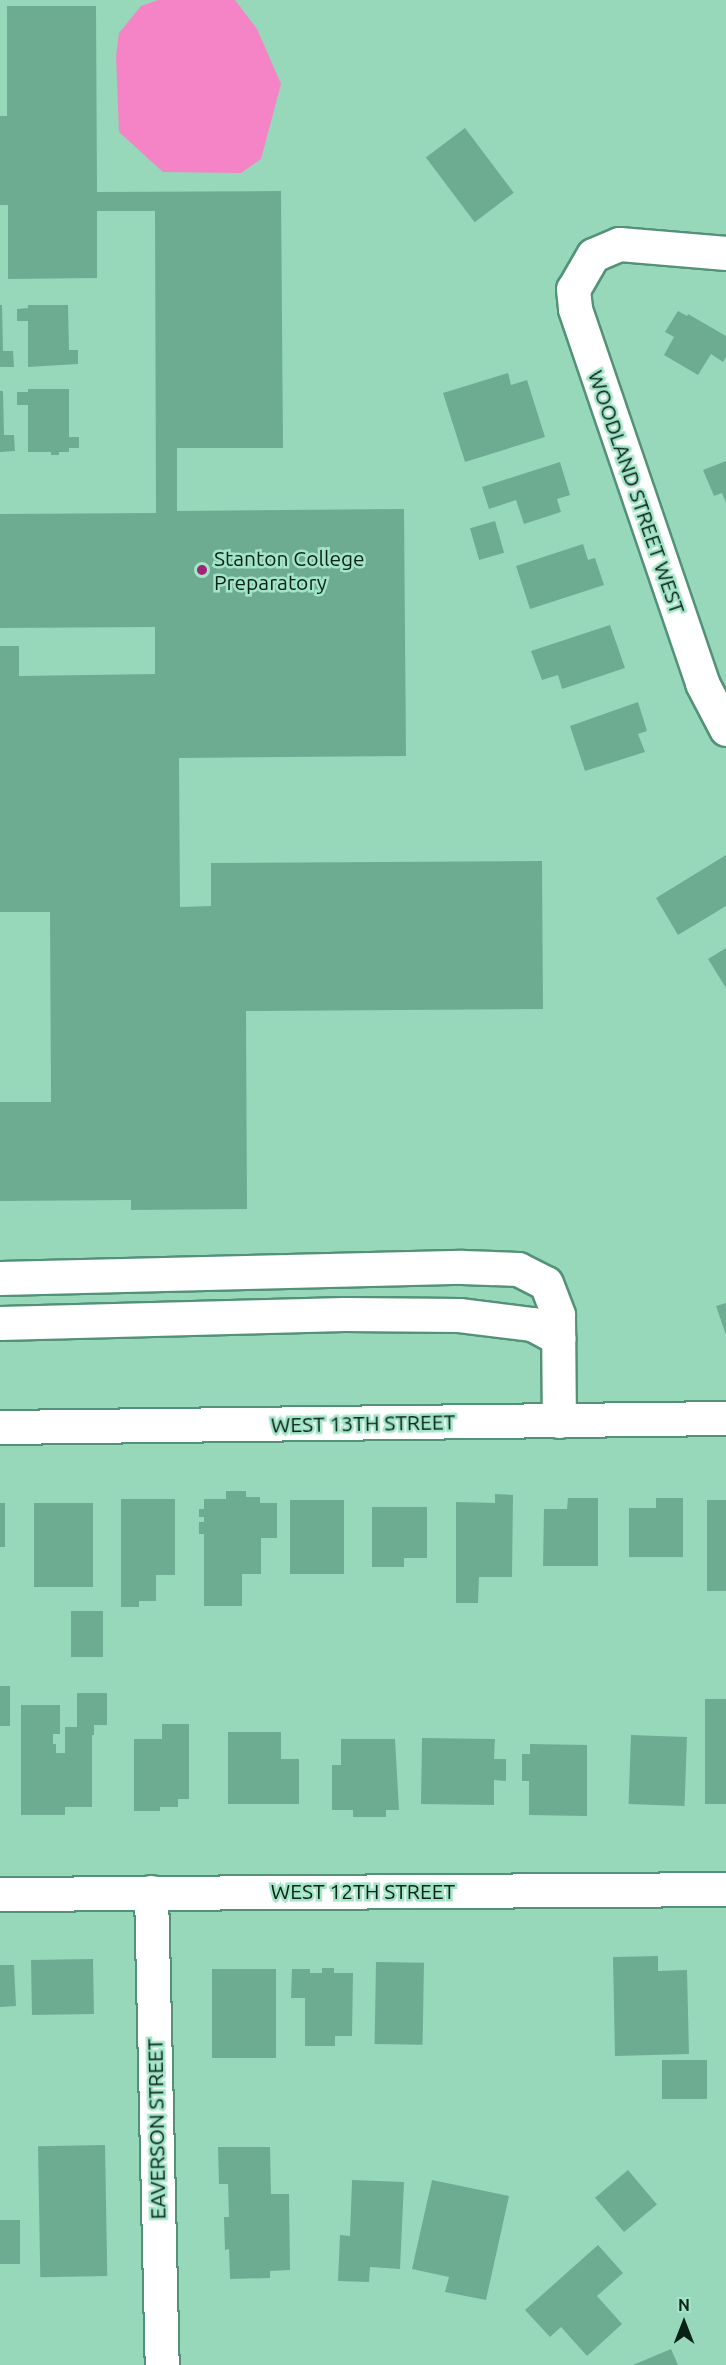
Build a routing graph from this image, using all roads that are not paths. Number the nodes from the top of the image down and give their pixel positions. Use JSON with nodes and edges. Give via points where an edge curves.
{"nodes":[{"id":1,"x":726,"y":253,"type":"edge"},
{"id":2,"x":726,"y":729,"type":"edge"},
{"id":3,"x":0,"y":1278,"type":"edge"},
{"id":4,"x":0,"y":1323,"type":"edge"},
{"id":5,"x":558,"y":1338,"type":"junction"},
{"id":6,"x":726,"y":1418,"type":"edge"},
{"id":7,"x":559,"y":1420,"type":"junction"},
{"id":8,"x":0,"y":1427,"type":"edge"},
{"id":9,"x":726,"y":1888,"type":"edge"},
{"id":10,"x":150,"y":1892,"type":"junction"},
{"id":11,"x":0,"y":1894,"type":"edge"},
{"id":12,"x":162,"y":2365,"type":"edge"}],
"edges":[{"from":1,"to":2,"type":"street","name":"WOODLAND STREET WEST","via":[[619,244],[593,255],[573,289],[575,309],[702,684]]},
{"from":3,"to":5,"type":"street","via":[[518,1269],[546,1283],[558,1315]]},
{"from":4,"to":5,"type":"street","via":[[344,1314],[459,1315],[532,1324]]},
{"from":5,"to":7,"type":"street"},
{"from":6,"to":7,"type":"street","name":"WEST 13TH STREET"},
{"from":7,"to":8,"type":"street","name":"WEST 13TH STREET"},
{"from":9,"to":10,"type":"street","name":"WEST 12TH STREET"},
{"from":10,"to":11,"type":"street","name":"WEST 12TH STREET"},
{"from":10,"to":12,"type":"street","name":"EAVERSON STREET"}]}
